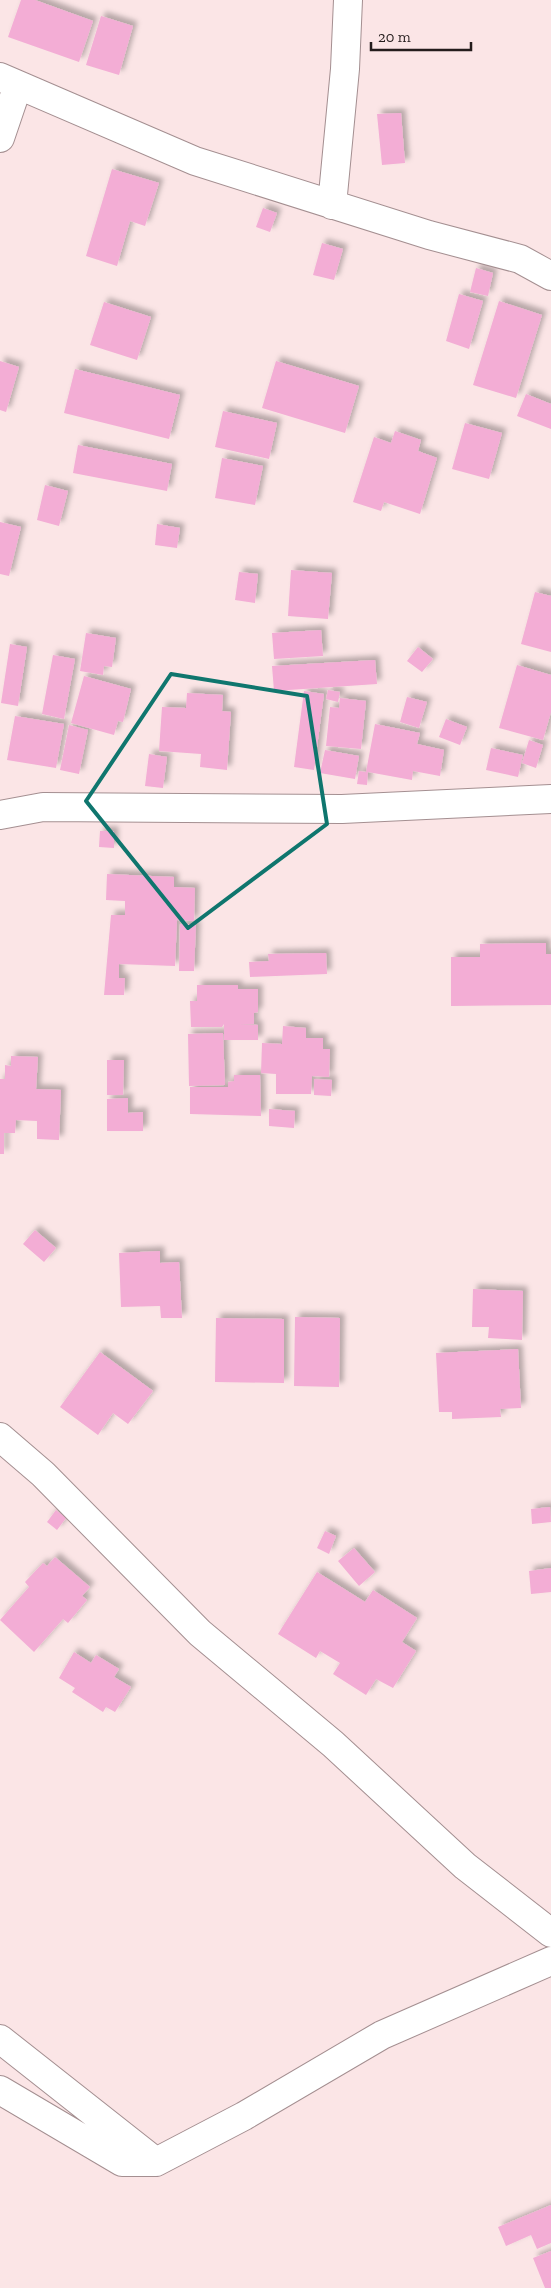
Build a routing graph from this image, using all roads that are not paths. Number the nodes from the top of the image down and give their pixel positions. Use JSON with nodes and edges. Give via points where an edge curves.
{"nodes":[{"id":1,"x":348,"y":0,"type":"edge"},
{"id":2,"x":9,"y":81,"type":"edge"},
{"id":3,"x":0,"y":138,"type":"edge"},
{"id":4,"x":332,"y":205,"type":"junction"},
{"id":5,"x":551,"y":276,"type":"edge"},
{"id":6,"x":551,"y":799,"type":"edge"},
{"id":7,"x":0,"y":814,"type":"edge"},
{"id":8,"x":0,"y":1436,"type":"edge"},
{"id":9,"x":551,"y":1933,"type":"edge"},
{"id":10,"x":551,"y":1961,"type":"edge"},
{"id":11,"x":0,"y":2039,"type":"edge"},
{"id":12,"x":0,"y":2090,"type":"edge"},
{"id":13,"x":156,"y":2162,"type":"junction"}],
"edges":[{"from":1,"to":4,"type":"street"},
{"from":2,"to":3,"type":"street"},
{"from":2,"to":4,"type":"street","via":[[195,161]]},
{"from":4,"to":5,"type":"street","via":[[520,259]]},
{"from":6,"to":7,"type":"street","via":[[342,809],[43,807]]},
{"from":8,"to":9,"type":"street","via":[[43,1474],[200,1633],[333,1744],[465,1866]]},
{"from":10,"to":13,"type":"street","via":[[382,2035],[244,2116]]},
{"from":11,"to":13,"type":"street"},
{"from":12,"to":13,"type":"street","via":[[122,2162]]}]}
